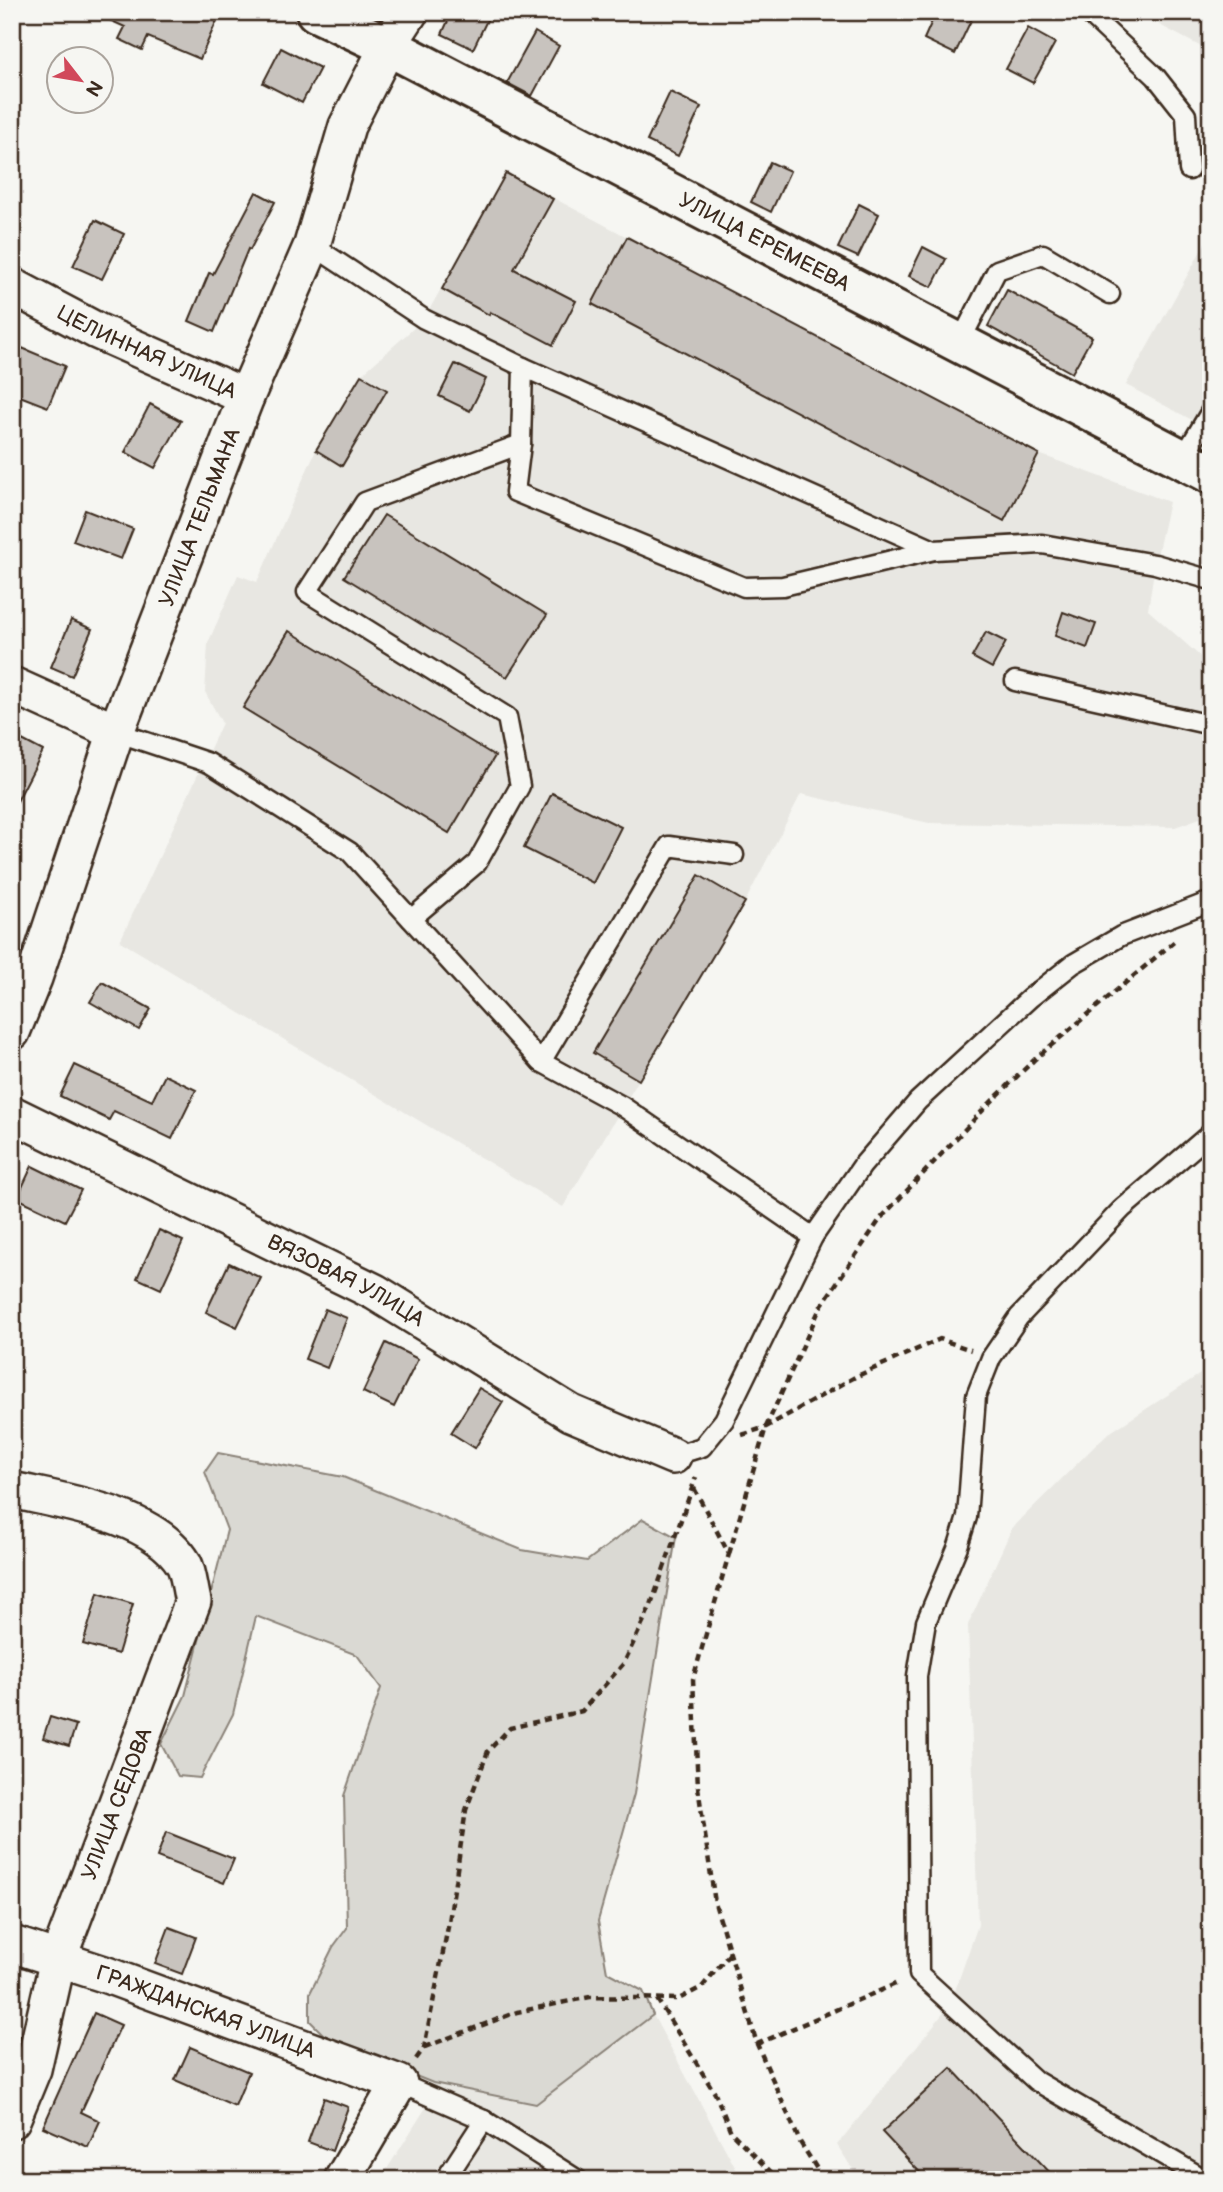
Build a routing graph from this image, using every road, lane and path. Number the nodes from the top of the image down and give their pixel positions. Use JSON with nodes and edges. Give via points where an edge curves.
{"nodes":[{"id":1,"x":316,"y":12,"type":"edge"},
{"id":2,"x":410,"y":12,"type":"edge"},
{"id":3,"x":1087,"y":12,"type":"edge"},
{"id":4,"x":388,"y":46,"type":"junction"},
{"id":5,"x":1189,"y":170,"type":"dead end"},
{"id":6,"x":312,"y":245,"type":"junction"},
{"id":7,"x":12,"y":286,"type":"edge"},
{"id":8,"x":1110,"y":293,"type":"dead end"},
{"id":9,"x":960,"y":342,"type":"junction"},
{"id":10,"x":523,"y":367,"type":"junction"},
{"id":11,"x":246,"y":397,"type":"junction"},
{"id":12,"x":1211,"y":411,"type":"edge"},
{"id":13,"x":522,"y":444,"type":"junction"},
{"id":14,"x":1197,"y":466,"type":"edge"},
{"id":15,"x":934,"y":550,"type":"junction"},
{"id":16,"x":1211,"y":580,"type":"edge"},
{"id":17,"x":1015,"y":681,"type":"dead end"},
{"id":18,"x":12,"y":685,"type":"edge"},
{"id":19,"x":1211,"y":725,"type":"edge"},
{"id":20,"x":116,"y":732,"type":"junction"},
{"id":21,"x":734,"y":855,"type":"dead end"},
{"id":22,"x":1211,"y":901,"type":"edge"},
{"id":23,"x":411,"y":919,"type":"junction"},
{"id":24,"x":1182,"y":936,"type":"dead end"},
{"id":25,"x":12,"y":1032,"type":"edge"},
{"id":26,"x":541,"y":1062,"type":"junction"},
{"id":27,"x":12,"y":1114,"type":"edge"},
{"id":28,"x":1211,"y":1133,"type":"edge"},
{"id":29,"x":813,"y":1237,"type":"junction"},
{"id":30,"x":991,"y":1358,"type":"junction"},
{"id":31,"x":766,"y":1427,"type":"junction"},
{"id":32,"x":687,"y":1452,"type":"junction"},
{"id":33,"x":694,"y":1487,"type":"junction"},
{"id":34,"x":12,"y":1490,"type":"edge"},
{"id":35,"x":729,"y":1554,"type":"junction"},
{"id":36,"x":12,"y":1944,"type":"edge"},
{"id":37,"x":731,"y":1952,"type":"junction"},
{"id":38,"x":58,"y":1959,"type":"junction"},
{"id":39,"x":919,"y":1974,"type":"junction"},
{"id":40,"x":657,"y":1998,"type":"junction"},
{"id":41,"x":757,"y":2044,"type":"junction"},
{"id":42,"x":424,"y":2048,"type":"junction"},
{"id":43,"x":399,"y":2083,"type":"junction"},
{"id":44,"x":12,"y":2120,"type":"edge"},
{"id":45,"x":484,"y":2120,"type":"junction"},
{"id":46,"x":342,"y":2180,"type":"edge"},
{"id":47,"x":444,"y":2180,"type":"edge"},
{"id":48,"x":578,"y":2180,"type":"edge"},
{"id":49,"x":779,"y":2180,"type":"edge"},
{"id":50,"x":824,"y":2180,"type":"edge"},
{"id":51,"x":1206,"y":2180,"type":"edge"}],
"edges":[{"from":1,"to":4,"type":"street","name":"УЛИЦА ЕРЕМЕЕВА"},
{"from":2,"to":4,"type":"street","name":"УЛИЦА ТЕЛЬМАНА"},
{"from":3,"to":5,"type":"lane","via":[[1156,77],[1186,115]]},
{"from":4,"to":6,"type":"street","name":"УЛИЦА ТЕЛЬМАНА","via":[[347,126]]},
{"from":4,"to":9,"type":"street","name":"УЛИЦА ЕРЕМЕЕВА"},
{"from":6,"to":10,"type":"lane","via":[[424,319]]},
{"from":6,"to":11,"type":"street","name":"УЛИЦА ТЕЛЬМАНА"},
{"from":7,"to":11,"type":"street","name":"ЦЕЛИННАЯ УЛИЦА","via":[[97,331]]},
{"from":8,"to":9,"type":"lane","via":[[1043,254],[997,270]]},
{"from":9,"to":14,"type":"street","name":"УЛИЦА ЕРЕМЕЕВА"},
{"from":10,"to":13,"type":"lane"},
{"from":10,"to":15,"type":"lane"},
{"from":11,"to":20,"type":"street","name":"УЛИЦА ТЕЛЬМАНА"},
{"from":12,"to":14,"type":"lane"},
{"from":13,"to":15,"type":"lane","via":[[515,492],[744,587],[783,586]]},
{"from":13,"to":23,"type":"lane","via":[[365,502],[307,592],[507,717],[520,786],[477,863]]},
{"from":15,"to":16,"type":"lane","via":[[1042,544],[1155,564]]},
{"from":17,"to":19,"type":"lane"},
{"from":18,"to":20,"type":"street"},
{"from":20,"to":23,"type":"lane","via":[[209,763],[350,852]]},
{"from":20,"to":25,"type":"street","name":"УЛИЦА ТЕЛЬМАНА"},
{"from":21,"to":26,"type":"lane","via":[[669,846]]},
{"from":22,"to":29,"type":"lane","via":[[1121,936],[1073,964],[1030,998],[918,1101],[862,1166]]},
{"from":23,"to":26,"type":"lane"},
{"from":24,"to":31,"type":"path","via":[[1035,1059],[881,1218],[821,1306]]},
{"from":26,"to":29,"type":"lane","via":[[622,1106]]},
{"from":27,"to":32,"type":"street","name":"ВЯЗОВАЯ УЛИЦА","via":[[375,1292],[571,1413]]},
{"from":28,"to":30,"type":"lane","via":[[1122,1209],[1019,1317]]},
{"from":29,"to":32,"type":"lane","via":[[724,1420]]},
{"from":30,"to":31,"type":"path","via":[[940,1339],[855,1377]]},
{"from":30,"to":39,"type":"lane","via":[[976,1396],[967,1517],[926,1622],[917,1676]]},
{"from":31,"to":32,"type":"path"},
{"from":31,"to":35,"type":"path"},
{"from":32,"to":33,"type":"path"},
{"from":33,"to":35,"type":"path"},
{"from":33,"to":42,"type":"path","via":[[651,1605],[624,1663],[582,1711],[510,1728],[488,1751],[466,1810]]},
{"from":34,"to":38,"type":"street","name":"УЛИЦА СЕДОВА","via":[[121,1517],[163,1541],[184,1565],[193,1601]]},
{"from":35,"to":37,"type":"path","via":[[693,1679],[698,1787],[715,1903]]},
{"from":36,"to":38,"type":"street","name":"ГРАЖДАНСКАЯ УЛИЦА"},
{"from":37,"to":40,"type":"path","via":[[702,1987],[680,1999]]},
{"from":37,"to":41,"type":"path"},
{"from":38,"to":43,"type":"street","name":"ГРАЖДАНСКАЯ УЛИЦА"},
{"from":38,"to":44,"type":"street","name":"УЛИЦА СЕДОВА","via":[[33,2069]]},
{"from":39,"to":41,"type":"path"},
{"from":39,"to":51,"type":"lane","via":[[1036,2081]]},
{"from":40,"to":42,"type":"path","via":[[590,1997],[517,2012]]},
{"from":40,"to":49,"type":"path","via":[[716,2095],[731,2132]]},
{"from":41,"to":50,"type":"path","via":[[800,2142]]},
{"from":42,"to":43,"type":"path"},
{"from":43,"to":45,"type":"lane"},
{"from":43,"to":46,"type":"street"},
{"from":45,"to":47,"type":"lane"},
{"from":45,"to":48,"type":"lane"}]}
